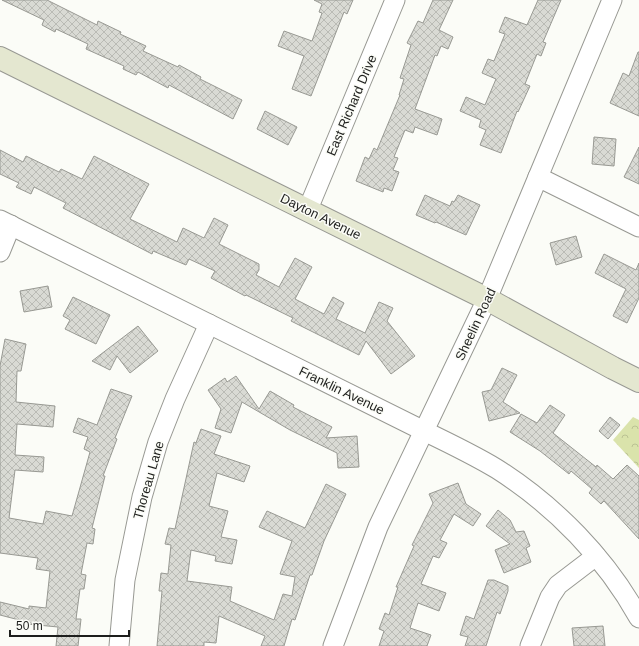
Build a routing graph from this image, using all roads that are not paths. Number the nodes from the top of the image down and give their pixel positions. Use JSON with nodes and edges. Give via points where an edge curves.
{"nodes":[{"id":1,"x":395,"y":0,"type":"edge"},
{"id":2,"x":612,"y":0,"type":"edge"},
{"id":3,"x":0,"y":58,"type":"edge"},
{"id":4,"x":538,"y":177,"type":"junction"},
{"id":5,"x":308,"y":209,"type":"junction"},
{"id":6,"x":5,"y":223,"type":"edge"},
{"id":7,"x":639,"y":227,"type":"edge"},
{"id":8,"x":0,"y":252,"type":"edge"},
{"id":9,"x":487,"y":299,"type":"junction"},
{"id":10,"x":209,"y":324,"type":"junction"},
{"id":11,"x":639,"y":381,"type":"edge"},
{"id":12,"x":424,"y":431,"type":"junction"},
{"id":13,"x":596,"y":556,"type":"junction"},
{"id":14,"x":639,"y":618,"type":"edge"},
{"id":15,"x":119,"y":646,"type":"edge"},
{"id":16,"x":333,"y":646,"type":"edge"},
{"id":17,"x":530,"y":646,"type":"edge"}],
"edges":[{"from":1,"to":5,"type":"street","name":"East Richard Drive"},
{"from":2,"to":4,"type":"street","name":"Sheelin Road"},
{"from":3,"to":5,"type":"main road","name":"Dayton Avenue"},
{"from":4,"to":7,"type":"street"},
{"from":4,"to":9,"type":"street","name":"Sheelin Road"},
{"from":5,"to":9,"type":"main road","name":"Dayton Avenue"},
{"from":6,"to":8,"type":"street"},
{"from":6,"to":10,"type":"street","name":"Franklin Avenue"},
{"from":9,"to":11,"type":"main road","name":"Dayton Avenue"},
{"from":9,"to":12,"type":"street","name":"Sheelin Road"},
{"from":10,"to":12,"type":"street","name":"Franklin Avenue"},
{"from":10,"to":15,"type":"street","name":"Thoreau Lane","via":[[175,399],[151,464],[125,580]]},
{"from":12,"to":13,"type":"street","name":"Franklin Avenue","via":[[479,458],[522,486],[561,519]]},
{"from":12,"to":16,"type":"street","name":"Sheelin Road","via":[[378,527]]},
{"from":13,"to":14,"type":"street","name":"Franklin Avenue"},
{"from":13,"to":17,"type":"street","via":[[558,586],[550,597]]}]}
